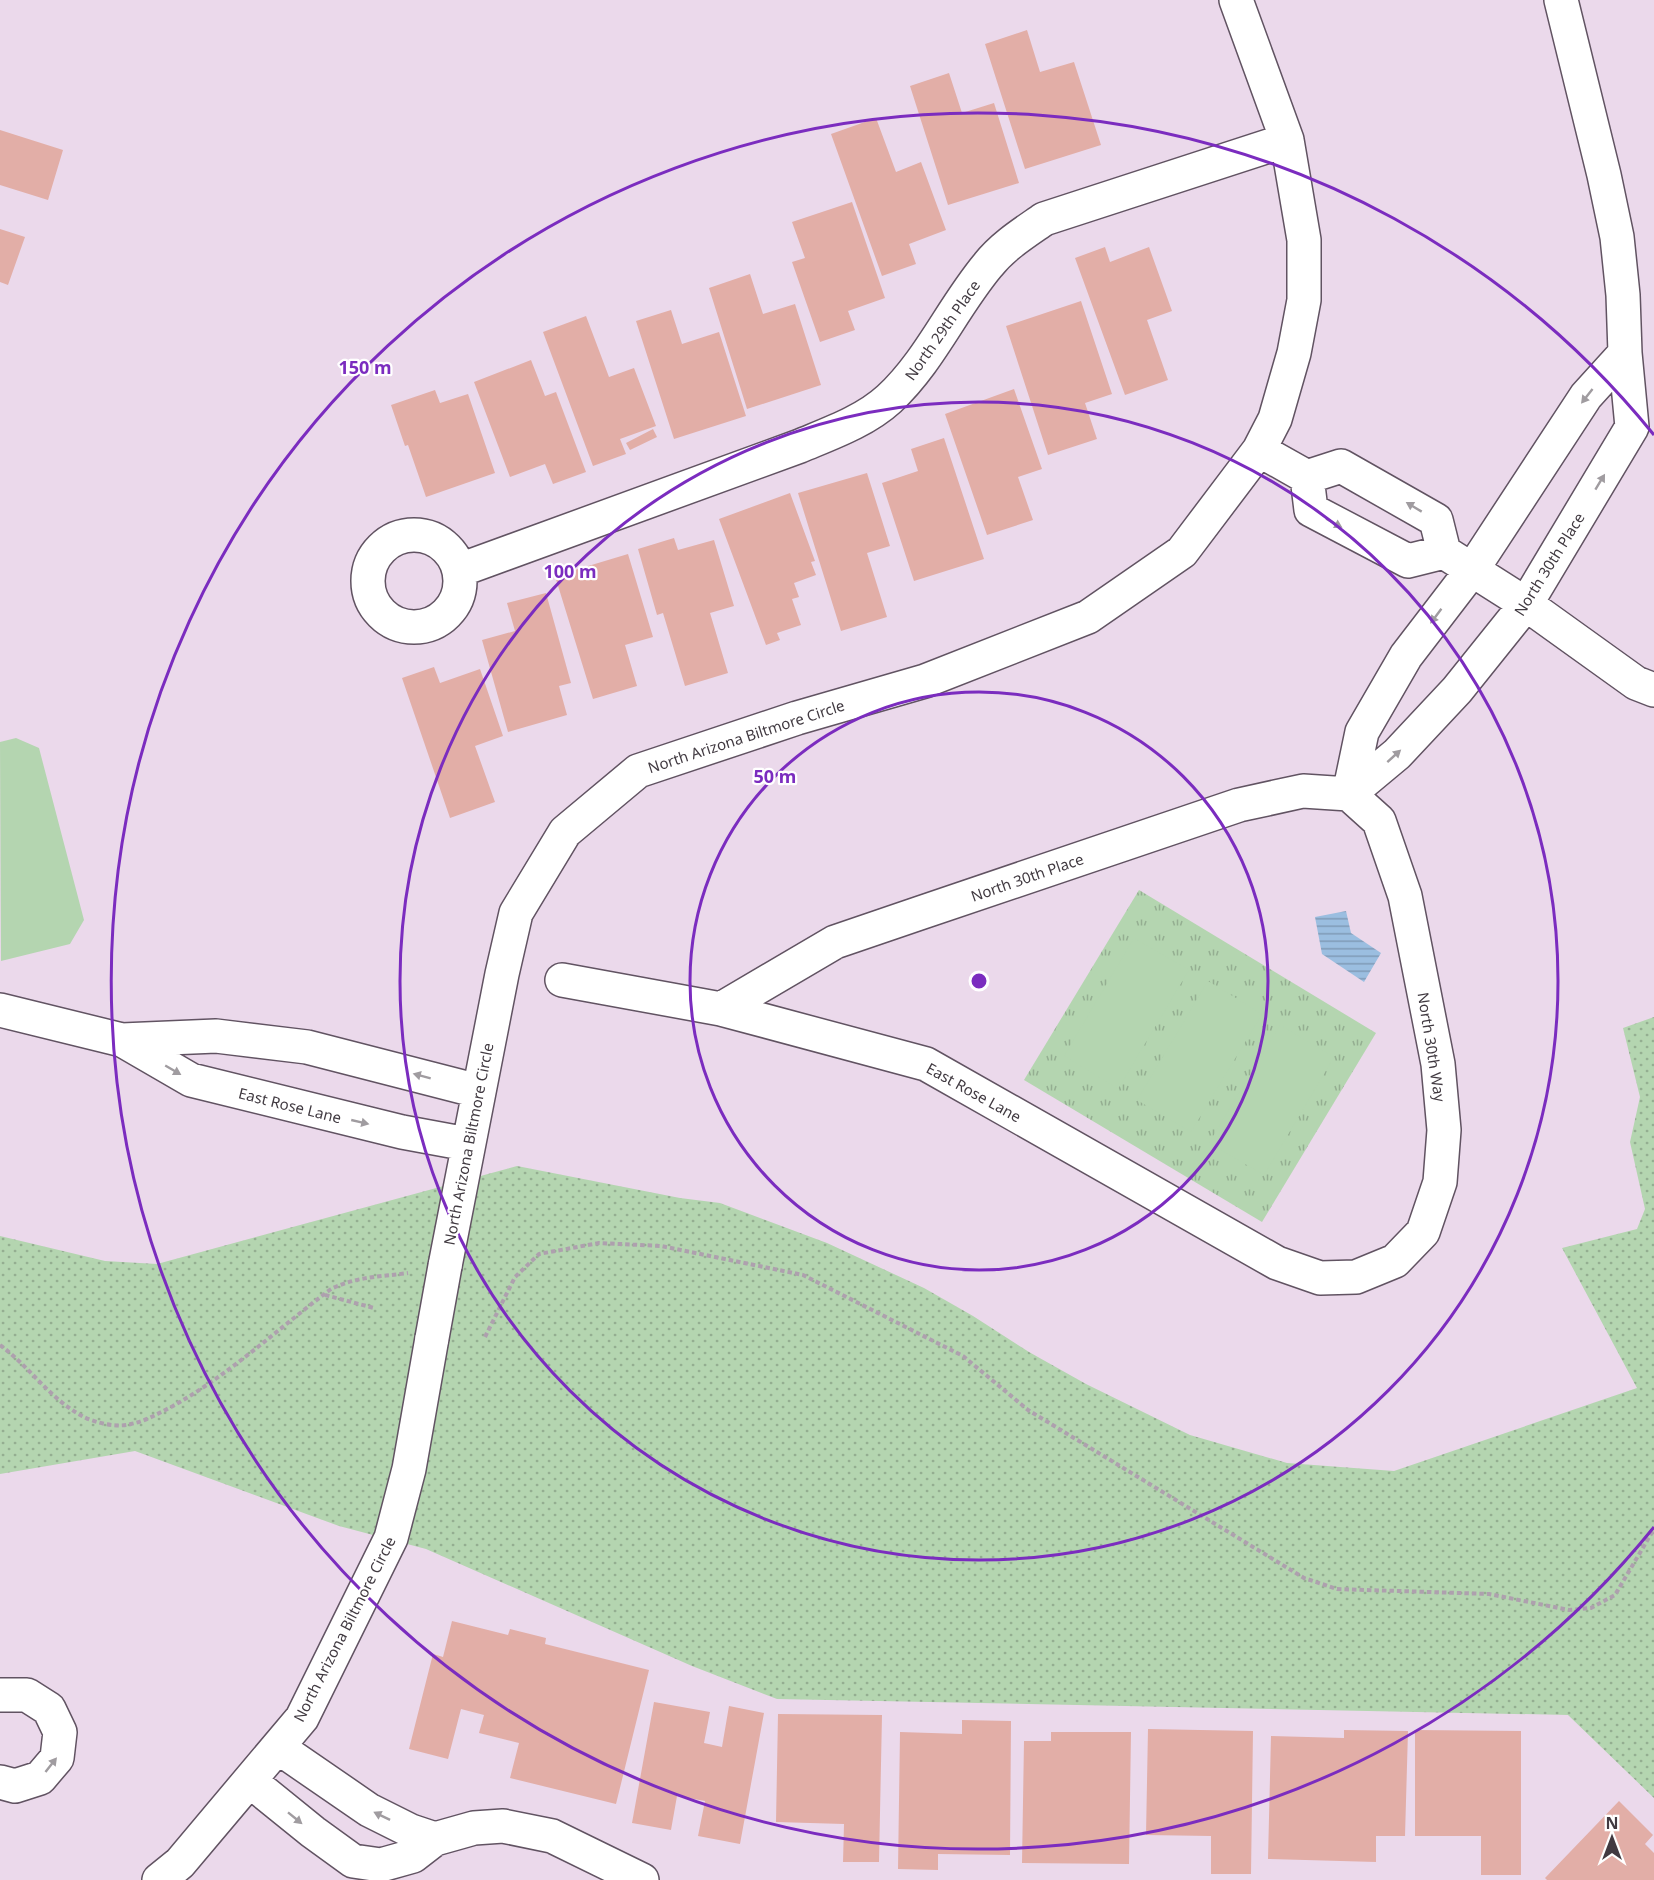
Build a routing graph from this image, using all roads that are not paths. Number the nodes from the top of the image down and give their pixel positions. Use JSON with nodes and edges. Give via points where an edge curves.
{"nodes":[{"id":1,"x":1236,"y":0,"type":"edge"},
{"id":2,"x":1561,"y":0,"type":"edge"},
{"id":3,"x":1287,"y":140,"type":"junction"},
{"id":4,"x":1640,"y":351,"type":"edge"},
{"id":5,"x":1259,"y":450,"type":"junction"},
{"id":6,"x":1307,"y":477,"type":"junction"},
{"id":7,"x":1444,"y":552,"type":"junction"},
{"id":8,"x":460,"y":570,"type":"dead end"},
{"id":9,"x":1472,"y":570,"type":"junction"},
{"id":10,"x":1526,"y":604,"type":"junction"},
{"id":11,"x":1654,"y":690,"type":"edge"},
{"id":12,"x":1350,"y":794,"type":"junction"},
{"id":13,"x":562,"y":980,"type":"dead end"},
{"id":14,"x":721,"y":1009,"type":"junction"},
{"id":15,"x":0,"y":1010,"type":"edge"},
{"id":16,"x":122,"y":1040,"type":"junction"},
{"id":17,"x":478,"y":1091,"type":"junction"},
{"id":18,"x":467,"y":1144,"type":"junction"},
{"id":19,"x":1320,"y":1278,"type":"joint"},
{"id":20,"x":0,"y":1695,"type":"edge"},
{"id":21,"x":279,"y":1748,"type":"junction"},
{"id":22,"x":250,"y":1781,"type":"junction"},
{"id":23,"x":0,"y":1782,"type":"edge"},
{"id":24,"x":435,"y":1839,"type":"junction"},
{"id":25,"x":159,"y":1880,"type":"edge"},
{"id":26,"x":642,"y":1880,"type":"edge"}],
"edges":[{"from":1,"to":3,"type":"street","name":"North Arizona Biltmore Circle"},
{"from":2,"to":4,"type":"street","name":"North 30th Place","via":[[1604,175],[1617,237],[1623,295]]},
{"from":3,"to":5,"type":"street","name":"North Arizona Biltmore Circle","via":[[1304,240],[1304,300],[1275,419]]},
{"from":3,"to":8,"type":"street","name":"North 29th Place","via":[[1044,219],[1013,240],[988,266],[911,376],[888,400],[855,422],[801,447]]},
{"from":4,"to":9,"type":"street","one_way":true,"via":[[1586,396]]},
{"from":10,"to":4,"type":"street","name":"North 30th Place","one_way":true,"via":[[1632,427]]},
{"from":5,"to":6,"type":"street"},
{"from":5,"to":17,"type":"street","name":"North Arizona Biltmore Circle","via":[[1182,552],[1088,617],[925,681],[638,771],[565,832],[516,913]]},
{"from":7,"to":6,"type":"street","one_way":true,"via":[[1436,520],[1341,466]]},
{"from":6,"to":7,"type":"street","one_way":true,"via":[[1311,510],[1359,537],[1408,561]]},
{"from":7,"to":9,"type":"street"},
{"from":9,"to":10,"type":"street"},
{"from":9,"to":12,"type":"street","one_way":true,"via":[[1407,656],[1362,732]]},
{"from":10,"to":11,"type":"street","via":[[1636,683]]},
{"from":12,"to":10,"type":"street","name":"North 30th Place","one_way":true,"via":[[1397,754],[1457,690]]},
{"from":12,"to":14,"type":"street","name":"North 30th Place","via":[[1303,791],[1239,805],[931,909],[835,942]]},
{"from":12,"to":19,"type":"street","name":"North 30th Way","via":[[1379,821],[1405,896],[1438,1064],[1444,1130],[1440,1182],[1423,1232],[1395,1261],[1356,1277]]},
{"from":13,"to":14,"type":"street","name":"East Rose Lane"},
{"from":14,"to":19,"type":"street","name":"East Rose Lane","via":[[926,1064],[1277,1263]]},
{"from":15,"to":16,"type":"street","name":"East Rose Lane"},
{"from":17,"to":16,"type":"street","name":"East Rose Lane","one_way":true,"via":[[307,1047],[216,1036]]},
{"from":16,"to":18,"type":"street","name":"East Rose Lane","one_way":true,"via":[[191,1080]]},
{"from":17,"to":18,"type":"street","name":"North Arizona Biltmore Circle"},
{"from":18,"to":21,"type":"street","name":"North Arizona Biltmore Circle","bridge":true,"via":[[409,1469],[391,1538],[302,1718]]},
{"from":23,"to":20,"type":"street","one_way":true,"via":[[15,1786],[40,1778],[57,1758],[60,1732],[49,1709],[27,1695]]},
{"from":21,"to":22,"type":"street","name":"North Arizona Biltmore Circle"},
{"from":24,"to":21,"type":"street","one_way":true,"via":[[369,1810]]},
{"from":22,"to":24,"type":"street","one_way":true,"via":[[352,1861],[381,1865],[413,1856]]},
{"from":22,"to":25,"type":"street","name":"North Arizona Biltmore Circle","via":[[180,1863]]},
{"from":24,"to":26,"type":"street","via":[[474,1828],[524,1829],[552,1836]]}]}
